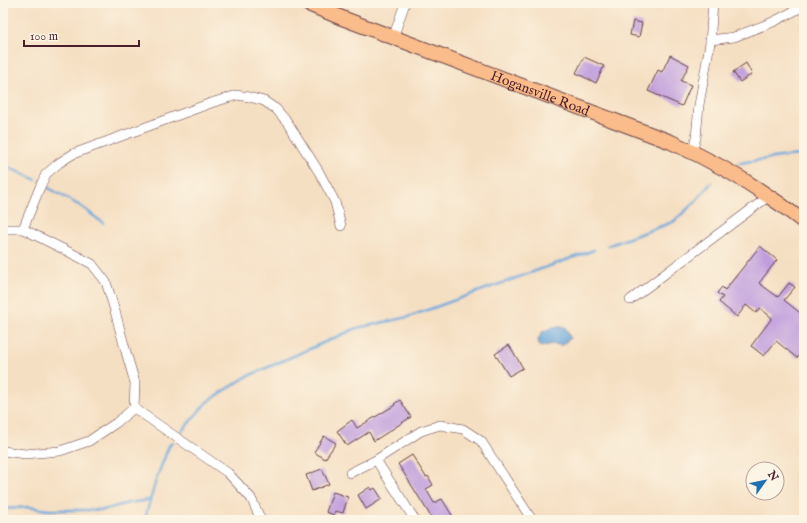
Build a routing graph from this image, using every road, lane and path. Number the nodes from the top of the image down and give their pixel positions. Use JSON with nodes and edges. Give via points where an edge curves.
{"nodes":[{"id":1,"x":306,"y":3,"type":"edge"},
{"id":2,"x":405,"y":3,"type":"edge"},
{"id":3,"x":713,"y":3,"type":"edge"},
{"id":4,"x":804,"y":6,"type":"edge"},
{"id":5,"x":393,"y":38,"type":"junction"},
{"id":6,"x":710,"y":40,"type":"junction"},
{"id":7,"x":692,"y":152,"type":"junction"},
{"id":8,"x":769,"y":196,"type":"junction"},
{"id":9,"x":804,"y":222,"type":"edge"},
{"id":10,"x":341,"y":226,"type":"dead end"},
{"id":11,"x":3,"y":228,"type":"edge"},
{"id":12,"x":23,"y":229,"type":"junction"},
{"id":13,"x":630,"y":300,"type":"dead end"},
{"id":14,"x":134,"y":408,"type":"junction"},
{"id":15,"x":3,"y":451,"type":"edge"},
{"id":16,"x":376,"y":460,"type":"junction"},
{"id":17,"x":350,"y":473,"type":"dead end"},
{"id":18,"x":261,"y":520,"type":"edge"},
{"id":19,"x":415,"y":520,"type":"edge"},
{"id":20,"x":532,"y":520,"type":"edge"}],
"edges":[{"from":1,"to":5,"type":"main road","name":"Hogansville Road"},
{"from":2,"to":5,"type":"street"},
{"from":3,"to":6,"type":"street"},
{"from":4,"to":6,"type":"street","via":[[773,22],[734,37]]},
{"from":5,"to":7,"type":"main road","name":"Hogansville Road"},
{"from":6,"to":7,"type":"street"},
{"from":7,"to":8,"type":"main road","name":"Hogansville Road","via":[[732,172]]},
{"from":8,"to":9,"type":"main road","name":"Hogansville Road"},
{"from":8,"to":13,"type":"street"},
{"from":10,"to":12,"type":"street","via":[[335,202],[320,172],[288,123],[276,109],[264,101],[237,95],[73,154],[46,174]]},
{"from":11,"to":12,"type":"street"},
{"from":12,"to":14,"type":"street","via":[[92,264],[106,282],[135,383]]},
{"from":14,"to":15,"type":"street","via":[[89,441],[60,451],[25,454]]},
{"from":14,"to":18,"type":"street","via":[[228,473],[251,498]]},
{"from":16,"to":17,"type":"street"},
{"from":16,"to":19,"type":"street"},
{"from":16,"to":20,"type":"street","via":[[421,431],[440,425],[463,429],[481,441]]}]}
